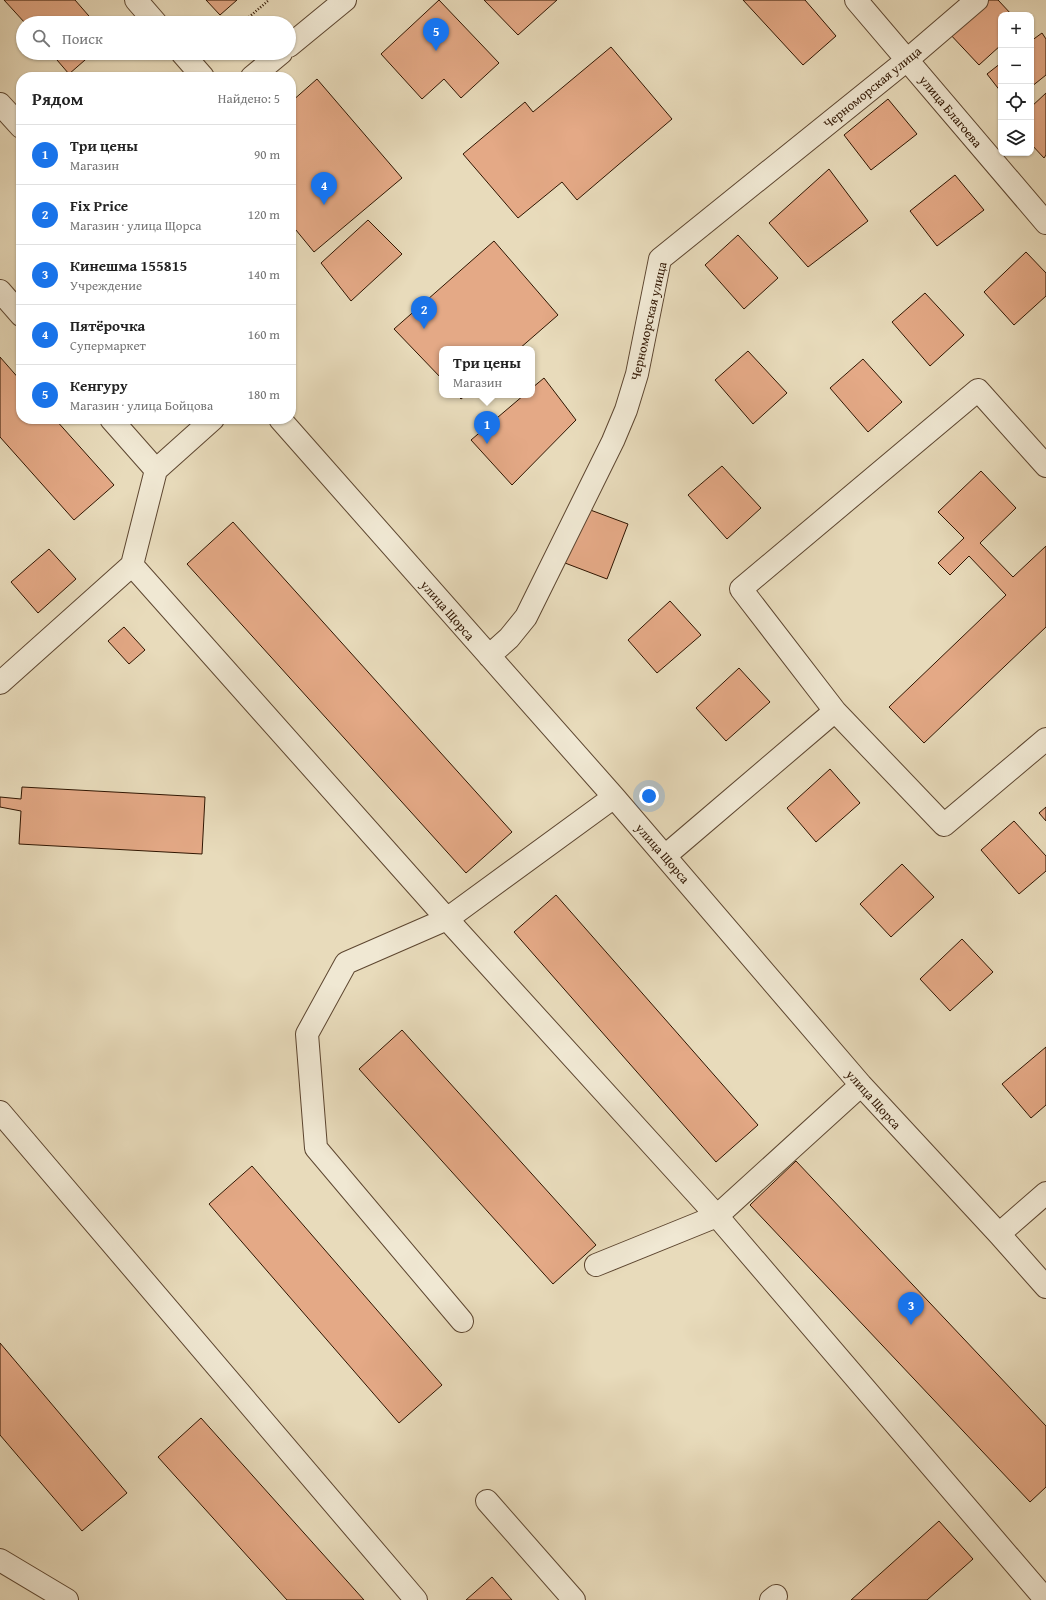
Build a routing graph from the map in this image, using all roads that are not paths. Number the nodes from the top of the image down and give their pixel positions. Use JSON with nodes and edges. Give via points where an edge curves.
{"nodes":[{"id":1,"x":136,"y":0,"type":"edge"},
{"id":2,"x":345,"y":0,"type":"edge"},
{"id":3,"x":856,"y":0,"type":"edge"},
{"id":4,"x":977,"y":0,"type":"edge"},
{"id":5,"x":150,"y":16,"type":"edge"},
{"id":6,"x":296,"y":40,"type":"edge"},
{"id":7,"x":188,"y":60,"type":"edge"},
{"id":8,"x":273,"y":60,"type":"edge"},
{"id":9,"x":907,"y":60,"type":"junction"},
{"id":10,"x":199,"y":72,"type":"edge"},
{"id":11,"x":258,"y":72,"type":"edge"},
{"id":12,"x":0,"y":104,"type":"edge"},
{"id":13,"x":16,"y":122,"type":"edge"},
{"id":14,"x":1046,"y":223,"type":"edge"},
{"id":15,"x":0,"y":290,"type":"edge"},
{"id":16,"x":16,"y":309,"type":"edge"},
{"id":17,"x":115,"y":424,"type":"edge"},
{"id":18,"x":207,"y":424,"type":"edge"},
{"id":19,"x":284,"y":424,"type":"edge"},
{"id":20,"x":1046,"y":466,"type":"edge"},
{"id":21,"x":156,"y":470,"type":"junction"},
{"id":22,"x":132,"y":565,"type":"junction"},
{"id":23,"x":489,"y":656,"type":"junction"},
{"id":24,"x":0,"y":683,"type":"edge"},
{"id":25,"x":835,"y":711,"type":"junction"},
{"id":26,"x":1046,"y":739,"type":"edge"},
{"id":27,"x":614,"y":797,"type":"junction"},
{"id":28,"x":665,"y":856,"type":"junction"},
{"id":29,"x":447,"y":919,"type":"junction"},
{"id":30,"x":861,"y":1085,"type":"junction"},
{"id":31,"x":0,"y":1112,"type":"edge"},
{"id":32,"x":1046,"y":1193,"type":"edge"},
{"id":33,"x":717,"y":1216,"type":"junction"},
{"id":34,"x":999,"y":1234,"type":"junction"},
{"id":35,"x":596,"y":1265,"type":"dead end"},
{"id":36,"x":1046,"y":1287,"type":"edge"},
{"id":37,"x":462,"y":1321,"type":"dead end"},
{"id":38,"x":487,"y":1501,"type":"dead end"},
{"id":39,"x":0,"y":1560,"type":"edge"},
{"id":40,"x":67,"y":1600,"type":"edge"},
{"id":41,"x":416,"y":1600,"type":"edge"},
{"id":42,"x":574,"y":1600,"type":"edge"},
{"id":43,"x":1046,"y":1600,"type":"edge"}],
"edges":[{"from":1,"to":5,"type":"street"},
{"from":2,"to":6,"type":"street"},
{"from":3,"to":9,"type":"street","name":"улица Благоева"},
{"from":4,"to":9,"type":"street","name":"Черноморская улица"},
{"from":7,"to":10,"type":"street"},
{"from":8,"to":11,"type":"street"},
{"from":9,"to":14,"type":"street","name":"улица Благоева"},
{"from":9,"to":23,"type":"street","name":"Черноморская улица","via":[[660,259],[637,374],[613,441],[526,617],[509,638]]},
{"from":12,"to":13,"type":"street"},
{"from":15,"to":16,"type":"street"},
{"from":17,"to":21,"type":"street"},
{"from":18,"to":21,"type":"street"},
{"from":19,"to":23,"type":"street","name":"улица Щорса"},
{"from":20,"to":25,"type":"street","via":[[978,390],[740,588]]},
{"from":21,"to":22,"type":"street"},
{"from":22,"to":24,"type":"street"},
{"from":22,"to":29,"type":"street"},
{"from":23,"to":27,"type":"street","name":"улица Щорса"},
{"from":25,"to":26,"type":"street","via":[[944,826]]},
{"from":25,"to":28,"type":"street"},
{"from":27,"to":28,"type":"street","name":"улица Щорса"},
{"from":27,"to":29,"type":"street"},
{"from":28,"to":30,"type":"street","name":"улица Щорса"},
{"from":29,"to":33,"type":"street"},
{"from":29,"to":37,"type":"street","via":[[346,963],[307,1034],[316,1148]]},
{"from":30,"to":33,"type":"street"},
{"from":30,"to":34,"type":"street","name":"улица Щорса"},
{"from":31,"to":41,"type":"street"},
{"from":32,"to":34,"type":"street"},
{"from":33,"to":35,"type":"street"},
{"from":33,"to":43,"type":"street"},
{"from":34,"to":36,"type":"street","name":"улица Щорса"},
{"from":38,"to":42,"type":"street"},
{"from":39,"to":40,"type":"street"}]}
